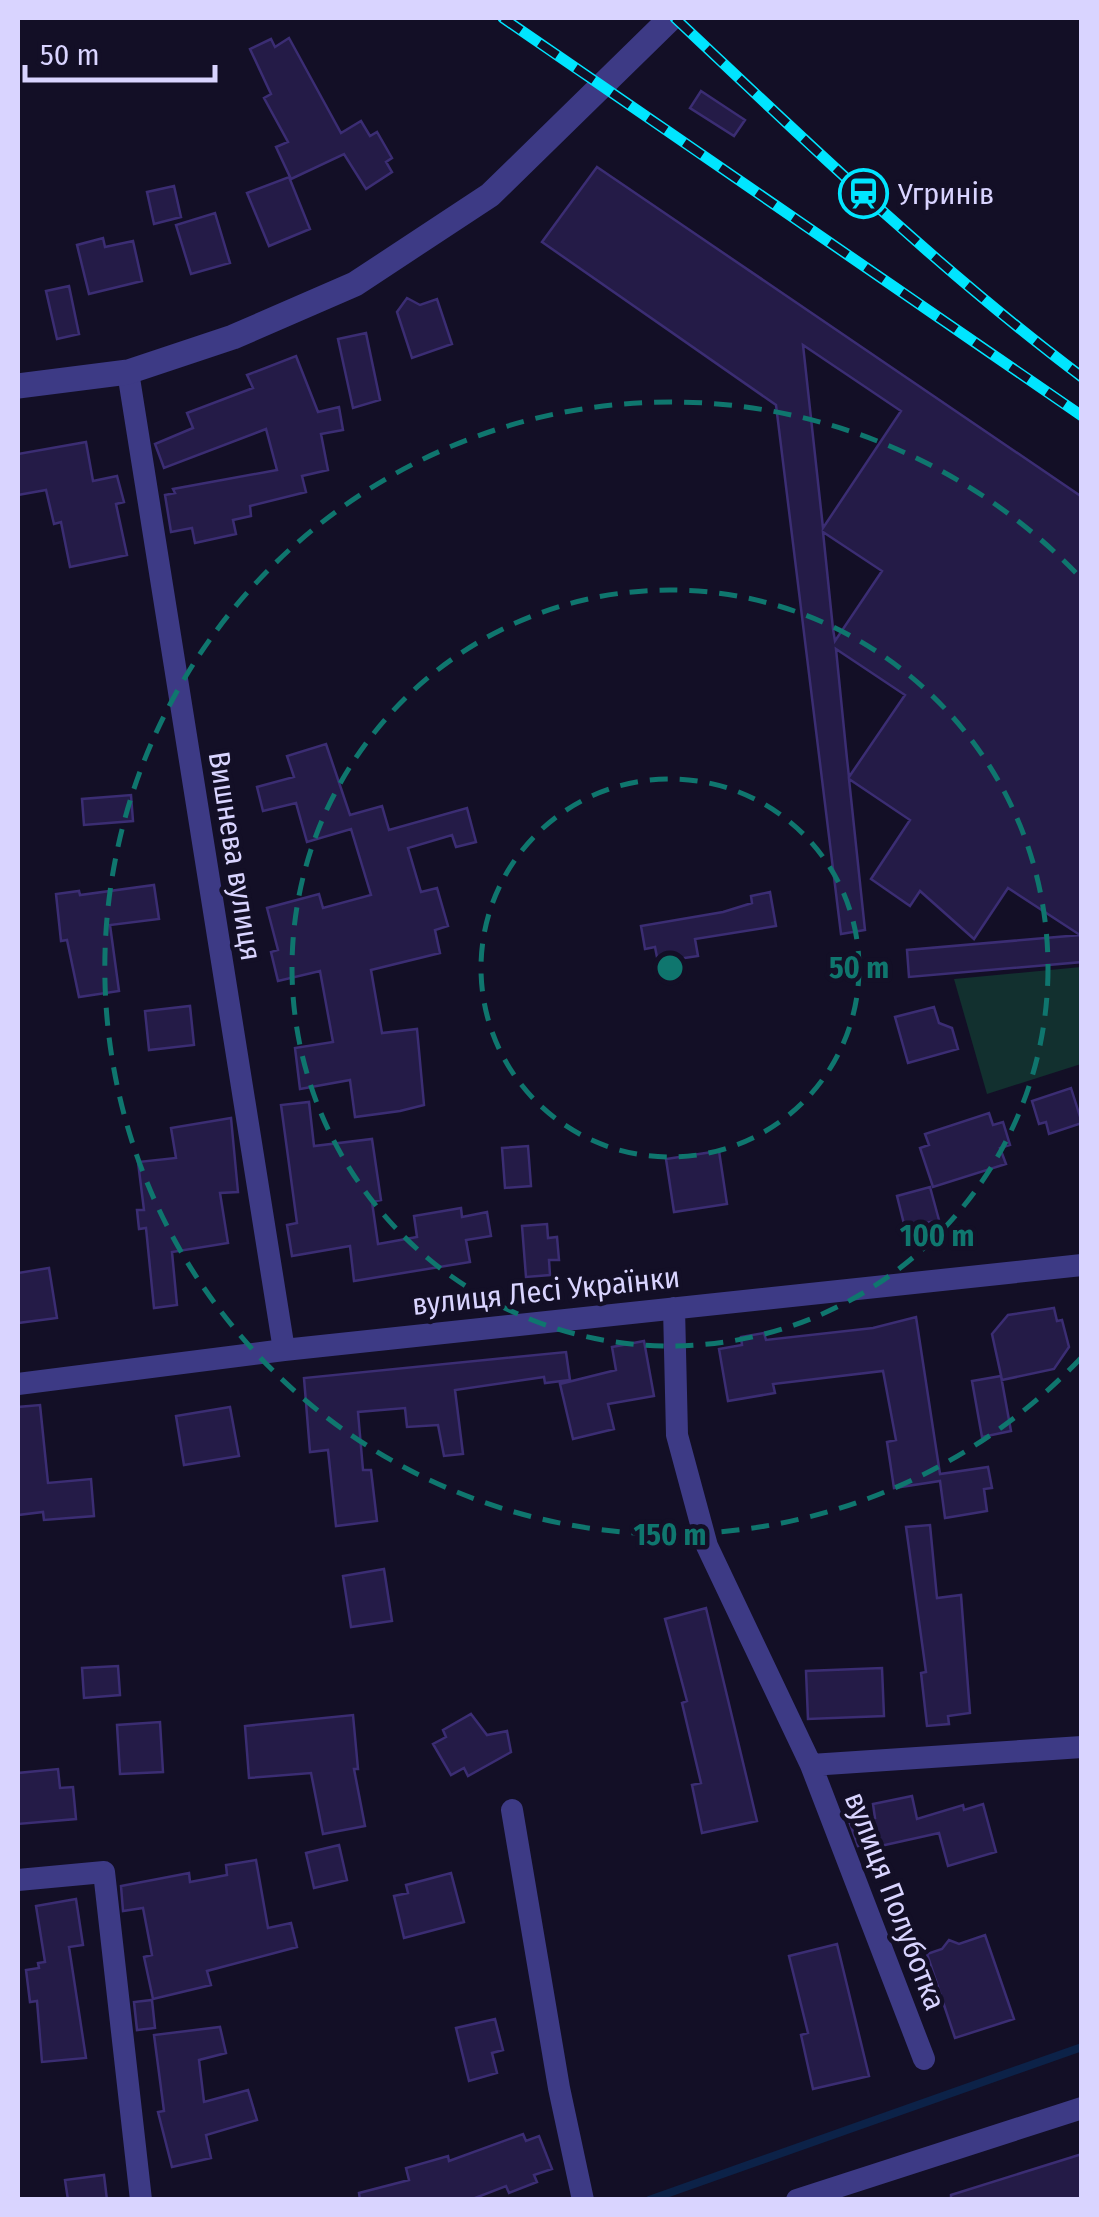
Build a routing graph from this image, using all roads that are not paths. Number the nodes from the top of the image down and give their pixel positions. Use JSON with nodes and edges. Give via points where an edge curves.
{"nodes":[{"id":1,"x":671,"y":18,"type":"edge"},
{"id":2,"x":128,"y":372,"type":"junction"},
{"id":3,"x":18,"y":386,"type":"edge"},
{"id":4,"x":1082,"y":1265,"type":"edge"},
{"id":5,"x":674,"y":1308,"type":"junction"},
{"id":6,"x":284,"y":1350,"type":"junction"},
{"id":7,"x":18,"y":1384,"type":"edge"},
{"id":8,"x":1082,"y":1748,"type":"edge"},
{"id":9,"x":811,"y":1766,"type":"junction"},
{"id":10,"x":512,"y":1810,"type":"dead end"},
{"id":11,"x":18,"y":1880,"type":"edge"},
{"id":12,"x":924,"y":2059,"type":"dead end"},
{"id":13,"x":1082,"y":2108,"type":"edge"},
{"id":14,"x":140,"y":2200,"type":"edge"},
{"id":15,"x":583,"y":2200,"type":"edge"},
{"id":16,"x":797,"y":2200,"type":"edge"}],
"edges":[{"from":1,"to":2,"type":"street","via":[[490,194],[354,284],[232,338]]},
{"from":2,"to":3,"type":"street"},
{"from":2,"to":6,"type":"street","name":"Вишнева вулиця"},
{"from":4,"to":5,"type":"street","name":"вулиця Лесі Українки"},
{"from":5,"to":6,"type":"street","name":"вулиця Лесі Українки"},
{"from":5,"to":9,"type":"street","name":"вулиця Полуботка","via":[[678,1435],[706,1546]]},
{"from":6,"to":7,"type":"street","name":"вулиця Лесі Українки"},
{"from":8,"to":9,"type":"street","name":"вулиця Полуботка"},
{"from":9,"to":12,"type":"street","name":"вулиця Полуботка"},
{"from":10,"to":15,"type":"street"},
{"from":11,"to":14,"type":"street","via":[[104,1872]]},
{"from":13,"to":16,"type":"street"}]}
